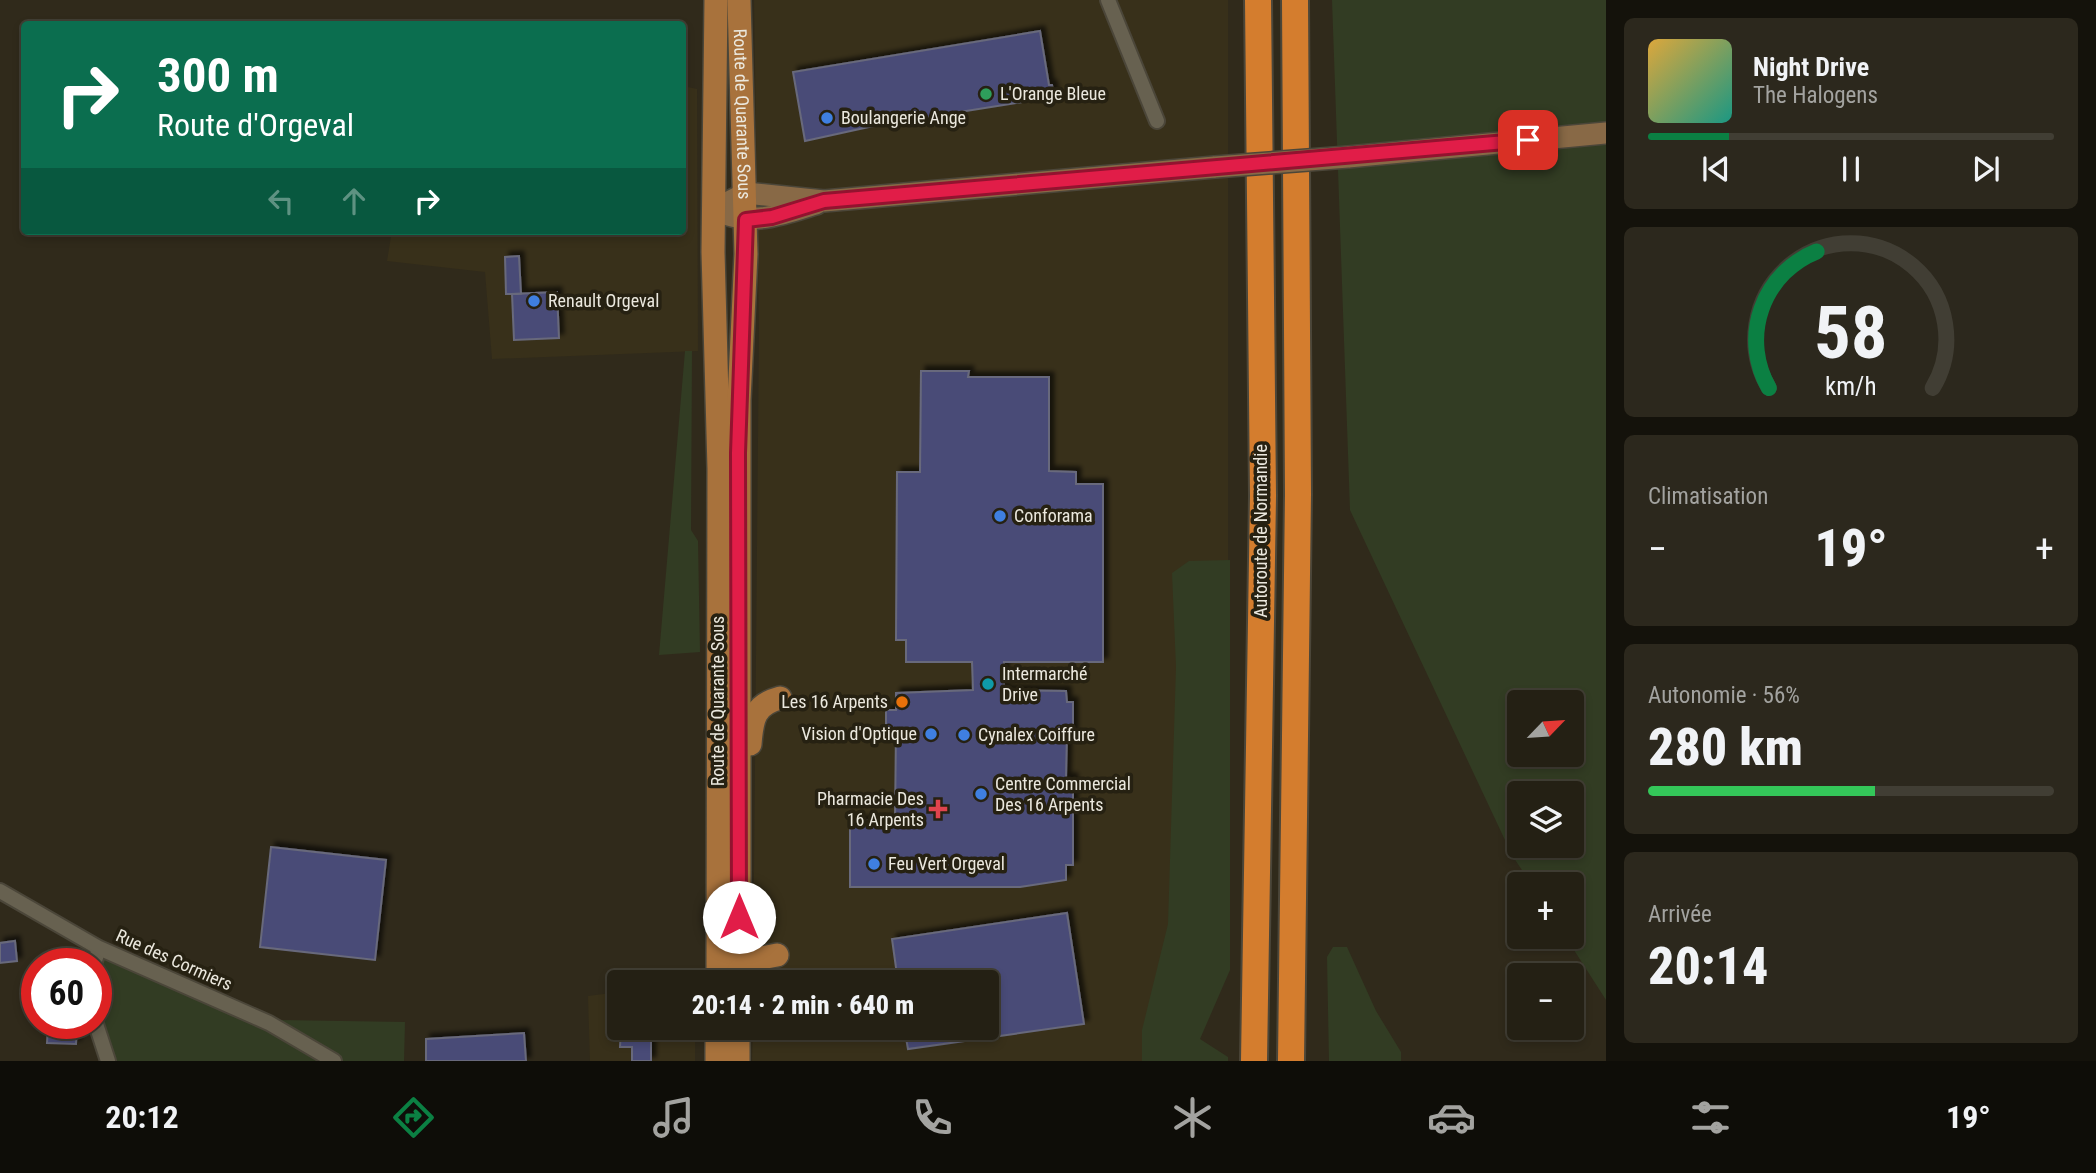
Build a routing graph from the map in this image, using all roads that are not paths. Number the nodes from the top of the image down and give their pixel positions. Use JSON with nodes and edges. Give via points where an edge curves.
{"nodes":[{"id":1,"x":716,"y":0,"type":"edge"},
{"id":2,"x":738,"y":0,"type":"edge"},
{"id":3,"x":1108,"y":0,"type":"edge"},
{"id":4,"x":1258,"y":0,"type":"edge"},
{"id":5,"x":1295,"y":0,"type":"edge"},
{"id":6,"x":1157,"y":121,"type":"dead end"},
{"id":7,"x":1606,"y":132,"type":"edge"},
{"id":8,"x":746,"y":193,"type":"junction"},
{"id":9,"x":824,"y":201,"type":"junction"},
{"id":10,"x":713,"y":210,"type":"junction"},
{"id":11,"x":746,"y":220,"type":"junction"},
{"id":12,"x":780,"y":698,"type":"dead end"},
{"id":13,"x":739,"y":754,"type":"junction"},
{"id":14,"x":0,"y":891,"type":"edge"},
{"id":15,"x":1295,"y":947,"type":"junction"},
{"id":16,"x":99,"y":948,"type":"edge"},
{"id":17,"x":112,"y":954,"type":"edge"},
{"id":18,"x":777,"y":955,"type":"dead end"},
{"id":19,"x":718,"y":970,"type":"edge"},
{"id":20,"x":739,"y":970,"type":"edge"},
{"id":21,"x":744,"y":970,"type":"edge"},
{"id":22,"x":101,"y":1039,"type":"edge"},
{"id":23,"x":718,"y":1040,"type":"edge"},
{"id":24,"x":738,"y":1040,"type":"edge"},
{"id":25,"x":108,"y":1061,"type":"edge"},
{"id":26,"x":334,"y":1061,"type":"edge"},
{"id":27,"x":717,"y":1061,"type":"edge"},
{"id":28,"x":737,"y":1061,"type":"edge"},
{"id":29,"x":1254,"y":1061,"type":"edge"},
{"id":30,"x":1291,"y":1061,"type":"edge"},
{"id":31,"x":1308,"y":1061,"type":"edge"}],
"edges":[{"from":1,"to":10,"type":"main road","name":"Route de Quarante Sous"},
{"from":2,"to":8,"type":"main road","name":"Route de Quarante Sous"},
{"from":3,"to":6,"type":"street"},
{"from":4,"to":29,"type":"highway","name":"Autoroute de Normandie","via":[[1263,496]]},
{"from":5,"to":15,"type":"highway","name":"Autoroute de Normandie"},
{"from":7,"to":9,"type":"street","bridge":true},
{"from":8,"to":9,"type":"street"},
{"from":8,"to":10,"type":"street"},
{"from":8,"to":11,"type":"main road","name":"Route de Quarante Sous"},
{"from":9,"to":11,"type":"street"},
{"from":10,"to":11,"type":"street"},
{"from":10,"to":19,"type":"main road","name":"Route de Quarante Sous","via":[[719,469]]},
{"from":11,"to":13,"type":"main road","name":"Route de Quarante Sous","via":[[739,400]]},
{"from":12,"to":13,"type":"main road","via":[[760,706],[752,718],[750,750]]},
{"from":13,"to":20,"type":"main road","name":"Route de Quarante Sous"},
{"from":14,"to":16,"type":"street","name":"Rue des Cormiers"},
{"from":15,"to":30,"type":"highway","name":"Autoroute de Normandie"},
{"from":15,"to":31,"type":"highway","via":[[1309,991]]},
{"from":17,"to":26,"type":"street","name":"Rue des Cormiers","via":[[269,1023]]},
{"from":18,"to":21,"type":"main road","via":[[751,960]]},
{"from":22,"to":25,"type":"street"},
{"from":23,"to":27,"type":"main road"},
{"from":24,"to":28,"type":"main road"}]}
